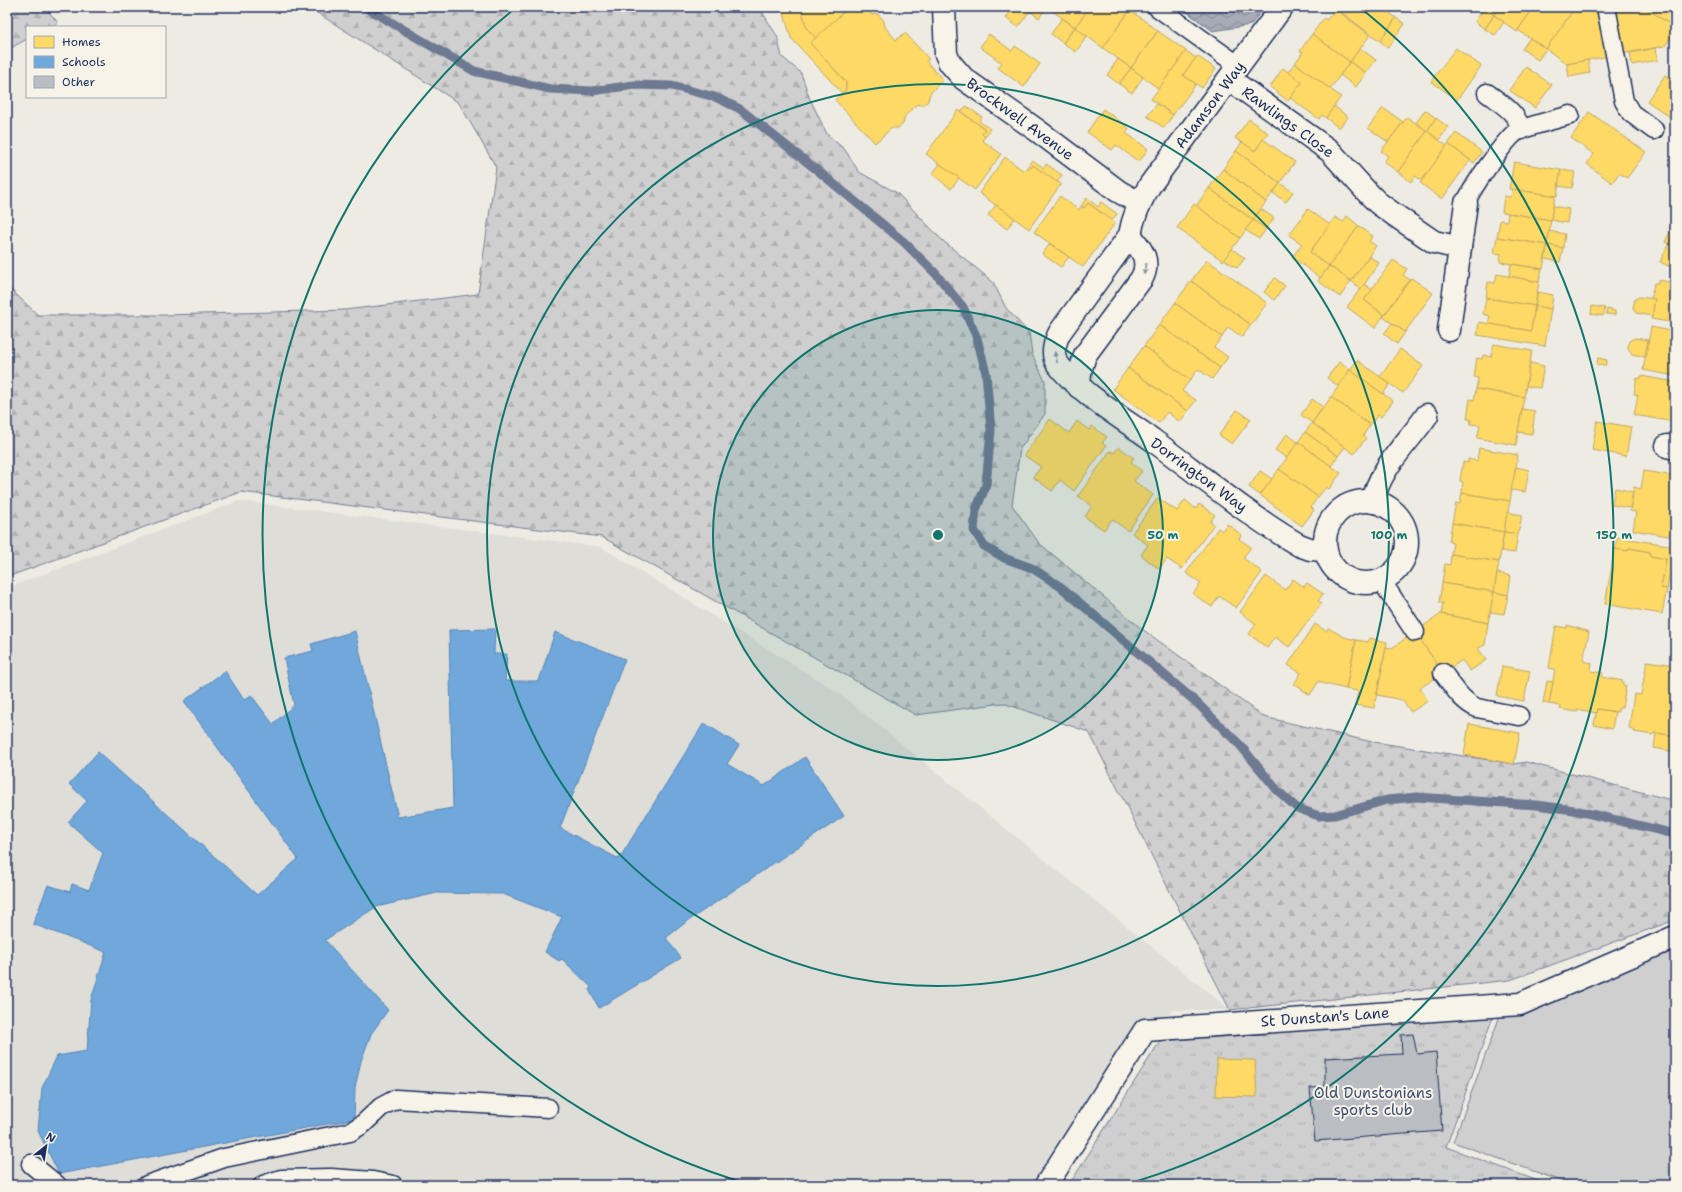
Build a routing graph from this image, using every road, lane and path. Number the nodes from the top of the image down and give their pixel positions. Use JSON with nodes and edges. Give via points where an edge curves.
{"nodes":[{"id":1,"x":945,"y":7,"type":"edge"},
{"id":2,"x":1157,"y":7,"type":"edge"},
{"id":3,"x":1282,"y":7,"type":"edge"},
{"id":4,"x":1606,"y":7,"type":"edge"},
{"id":5,"x":1234,"y":73,"type":"junction"},
{"id":6,"x":1487,"y":93,"type":"dead end"},
{"id":7,"x":1570,"y":115,"type":"dead end"},
{"id":8,"x":1522,"y":130,"type":"junction"},
{"id":9,"x":1654,"y":130,"type":"dead end"},
{"id":10,"x":1139,"y":203,"type":"junction"},
{"id":11,"x":1466,"y":203,"type":"joint"},
{"id":12,"x":1130,"y":235,"type":"junction"},
{"id":13,"x":1460,"y":248,"type":"junction"},
{"id":14,"x":1449,"y":330,"type":"dead end"},
{"id":15,"x":1079,"y":387,"type":"junction"},
{"id":16,"x":1427,"y":415,"type":"dead end"},
{"id":17,"x":1373,"y":502,"type":"junction"},
{"id":18,"x":1326,"y":550,"type":"junction"},
{"id":19,"x":1381,"y":580,"type":"junction"},
{"id":20,"x":1415,"y":632,"type":"dead end"},
{"id":21,"x":1443,"y":673,"type":"dead end"},
{"id":22,"x":1519,"y":716,"type":"dead end"},
{"id":23,"x":1675,"y":937,"type":"edge"},
{"id":24,"x":548,"y":1108,"type":"dead end"},
{"id":25,"x":31,"y":1164,"type":"dead end"},
{"id":26,"x":57,"y":1185,"type":"edge"},
{"id":27,"x":147,"y":1185,"type":"edge"},
{"id":28,"x":264,"y":1185,"type":"edge"},
{"id":29,"x":393,"y":1185,"type":"edge"},
{"id":30,"x":1046,"y":1185,"type":"edge"}],
"edges":[{"from":1,"to":10,"type":"street","name":"Brockwell Avenue","via":[[946,54],[950,63],[964,79],[1118,191]]},
{"from":2,"to":5,"type":"lane"},
{"from":3,"to":5,"type":"street","name":"Adamson Way"},
{"from":4,"to":9,"type":"lane","via":[[1624,101],[1631,113]]},
{"from":5,"to":10,"type":"street","name":"Adamson Way"},
{"from":5,"to":13,"type":"street","name":"Rawlings Close","via":[[1330,151],[1366,191],[1394,214],[1434,242]]},
{"from":6,"to":8,"type":"lane","via":[[1513,112]]},
{"from":7,"to":8,"type":"lane"},
{"from":8,"to":11,"type":"lane","via":[[1508,140],[1470,192]]},
{"from":10,"to":12,"type":"street","name":"Dorrington Way"},
{"from":11,"to":13,"type":"street"},
{"from":12,"to":15,"type":"street","one_way":true,"via":[[1140,248],[1146,270],[1085,355]]},
{"from":15,"to":12,"type":"street","name":"Dorrington Way","one_way":true,"via":[[1056,362],[1055,342]]},
{"from":13,"to":14,"type":"street"},
{"from":15,"to":18,"type":"street","name":"Dorrington Way","via":[[1288,539],[1310,549]]},
{"from":16,"to":17,"type":"street","via":[[1384,472],[1375,490]]},
{"from":17,"to":18,"type":"street","via":[[1352,504],[1333,519],[1327,530]]},
{"from":17,"to":19,"type":"street","via":[[1396,514],[1406,533],[1407,547],[1402,564],[1390,576]]},
{"from":18,"to":19,"type":"street","via":[[1334,567],[1343,576],[1356,582],[1370,583]]},
{"from":19,"to":20,"type":"lane"},
{"from":21,"to":22,"type":"lane","via":[[1464,701],[1471,705]]},
{"from":23,"to":30,"type":"street","name":"St Dunstan's Lane","via":[[1520,1004],[1144,1030]]},
{"from":24,"to":27,"type":"lane","via":[[396,1099],[381,1107],[350,1132],[224,1158]]},
{"from":25,"to":26,"type":"lane"},
{"from":28,"to":29,"type":"lane","via":[[281,1179],[331,1178]]}]}
